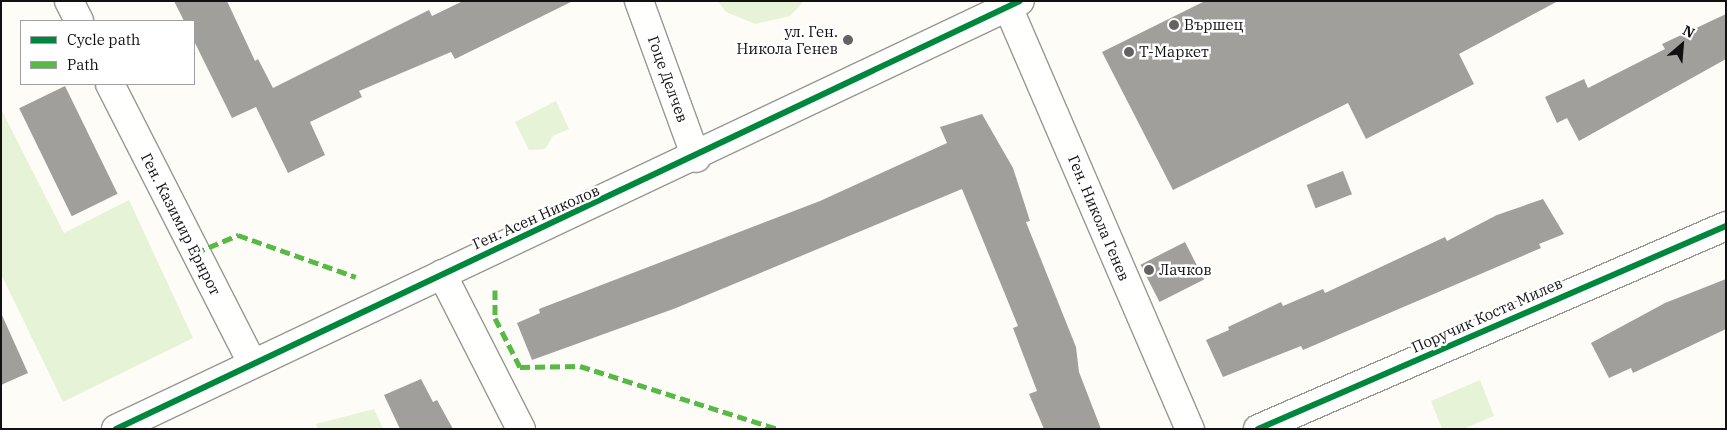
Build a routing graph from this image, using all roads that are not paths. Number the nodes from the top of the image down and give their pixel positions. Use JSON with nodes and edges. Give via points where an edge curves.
{"nodes":[{"id":1,"x":69,"y":1,"type":"edge"},
{"id":2,"x":639,"y":1,"type":"edge"},
{"id":3,"x":1014,"y":4,"type":"edge"},
{"id":4,"x":78,"y":20,"type":"edge"},
{"id":5,"x":111,"y":85,"type":"edge"},
{"id":6,"x":696,"y":158,"type":"junction"},
{"id":7,"x":1726,"y":226,"type":"edge"},
{"id":8,"x":442,"y":274,"type":"junction"},
{"id":9,"x":252,"y":363,"type":"junction"},
{"id":10,"x":116,"y":429,"type":"edge"},
{"id":11,"x":521,"y":429,"type":"edge"},
{"id":12,"x":1190,"y":429,"type":"edge"},
{"id":13,"x":1258,"y":429,"type":"edge"}],
"edges":[{"from":1,"to":4,"type":"street"},
{"from":2,"to":6,"type":"street","name":"Гоце Делчев"},
{"from":3,"to":6,"type":"street","name":"Ген. Асен Николов"},
{"from":3,"to":12,"type":"street","name":"Ген. Никола Генев"},
{"from":5,"to":9,"type":"street","name":"Ген. Казимир Ернрот"},
{"from":6,"to":8,"type":"street","name":"Ген. Асен Николов"},
{"from":7,"to":13,"type":"street","name":"Поручик Коста Милев"},
{"from":8,"to":9,"type":"street","name":"Ген. Асен Николов"},
{"from":8,"to":11,"type":"street"},
{"from":9,"to":10,"type":"street","name":"Ген. Асен Николов"}]}
